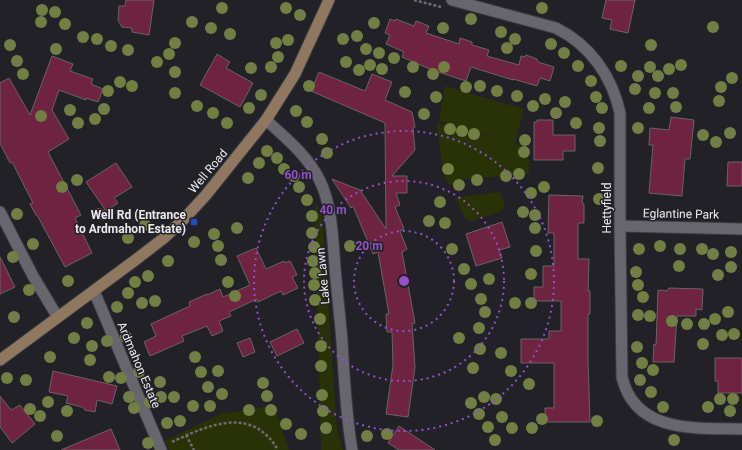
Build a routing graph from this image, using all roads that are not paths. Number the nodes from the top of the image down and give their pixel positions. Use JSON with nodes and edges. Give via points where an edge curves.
{"nodes":[{"id":1,"x":329,"y":0,"type":"edge"},
{"id":2,"x":452,"y":0,"type":"edge"},
{"id":3,"x":266,"y":120,"type":"junction"},
{"id":4,"x":0,"y":212,"type":"edge"},
{"id":5,"x":620,"y":226,"type":"junction"},
{"id":6,"x":742,"y":229,"type":"edge"},
{"id":7,"x":94,"y":291,"type":"junction"},
{"id":8,"x":57,"y":316,"type":"junction"},
{"id":9,"x":0,"y":360,"type":"edge"},
{"id":10,"x":742,"y":429,"type":"edge"},
{"id":11,"x":161,"y":450,"type":"edge"},
{"id":12,"x":352,"y":450,"type":"edge"}],
"edges":[{"from":1,"to":3,"type":"main road","name":"Well Road","via":[[294,74]]},
{"from":2,"to":5,"type":"street","name":"Hettyfield","via":[[556,28],[571,36],[595,59],[609,81],[620,113]]},
{"from":3,"to":7,"type":"main road","name":"Well Road","via":[[221,178],[183,220],[159,242]]},
{"from":3,"to":12,"type":"street","name":"Lake Lawn","via":[[313,169],[320,180],[330,216]]},
{"from":4,"to":8,"type":"street"},
{"from":5,"to":6,"type":"street","name":"Eglantine Park"},
{"from":5,"to":10,"type":"street","name":"Hettyfield","via":[[622,377],[629,396],[639,408],[658,421],[675,426]]},
{"from":7,"to":8,"type":"main road","name":"Well Road"},
{"from":7,"to":11,"type":"street","name":"Ardmahon Estate"},
{"from":8,"to":9,"type":"main road","name":"Well Road"}]}
